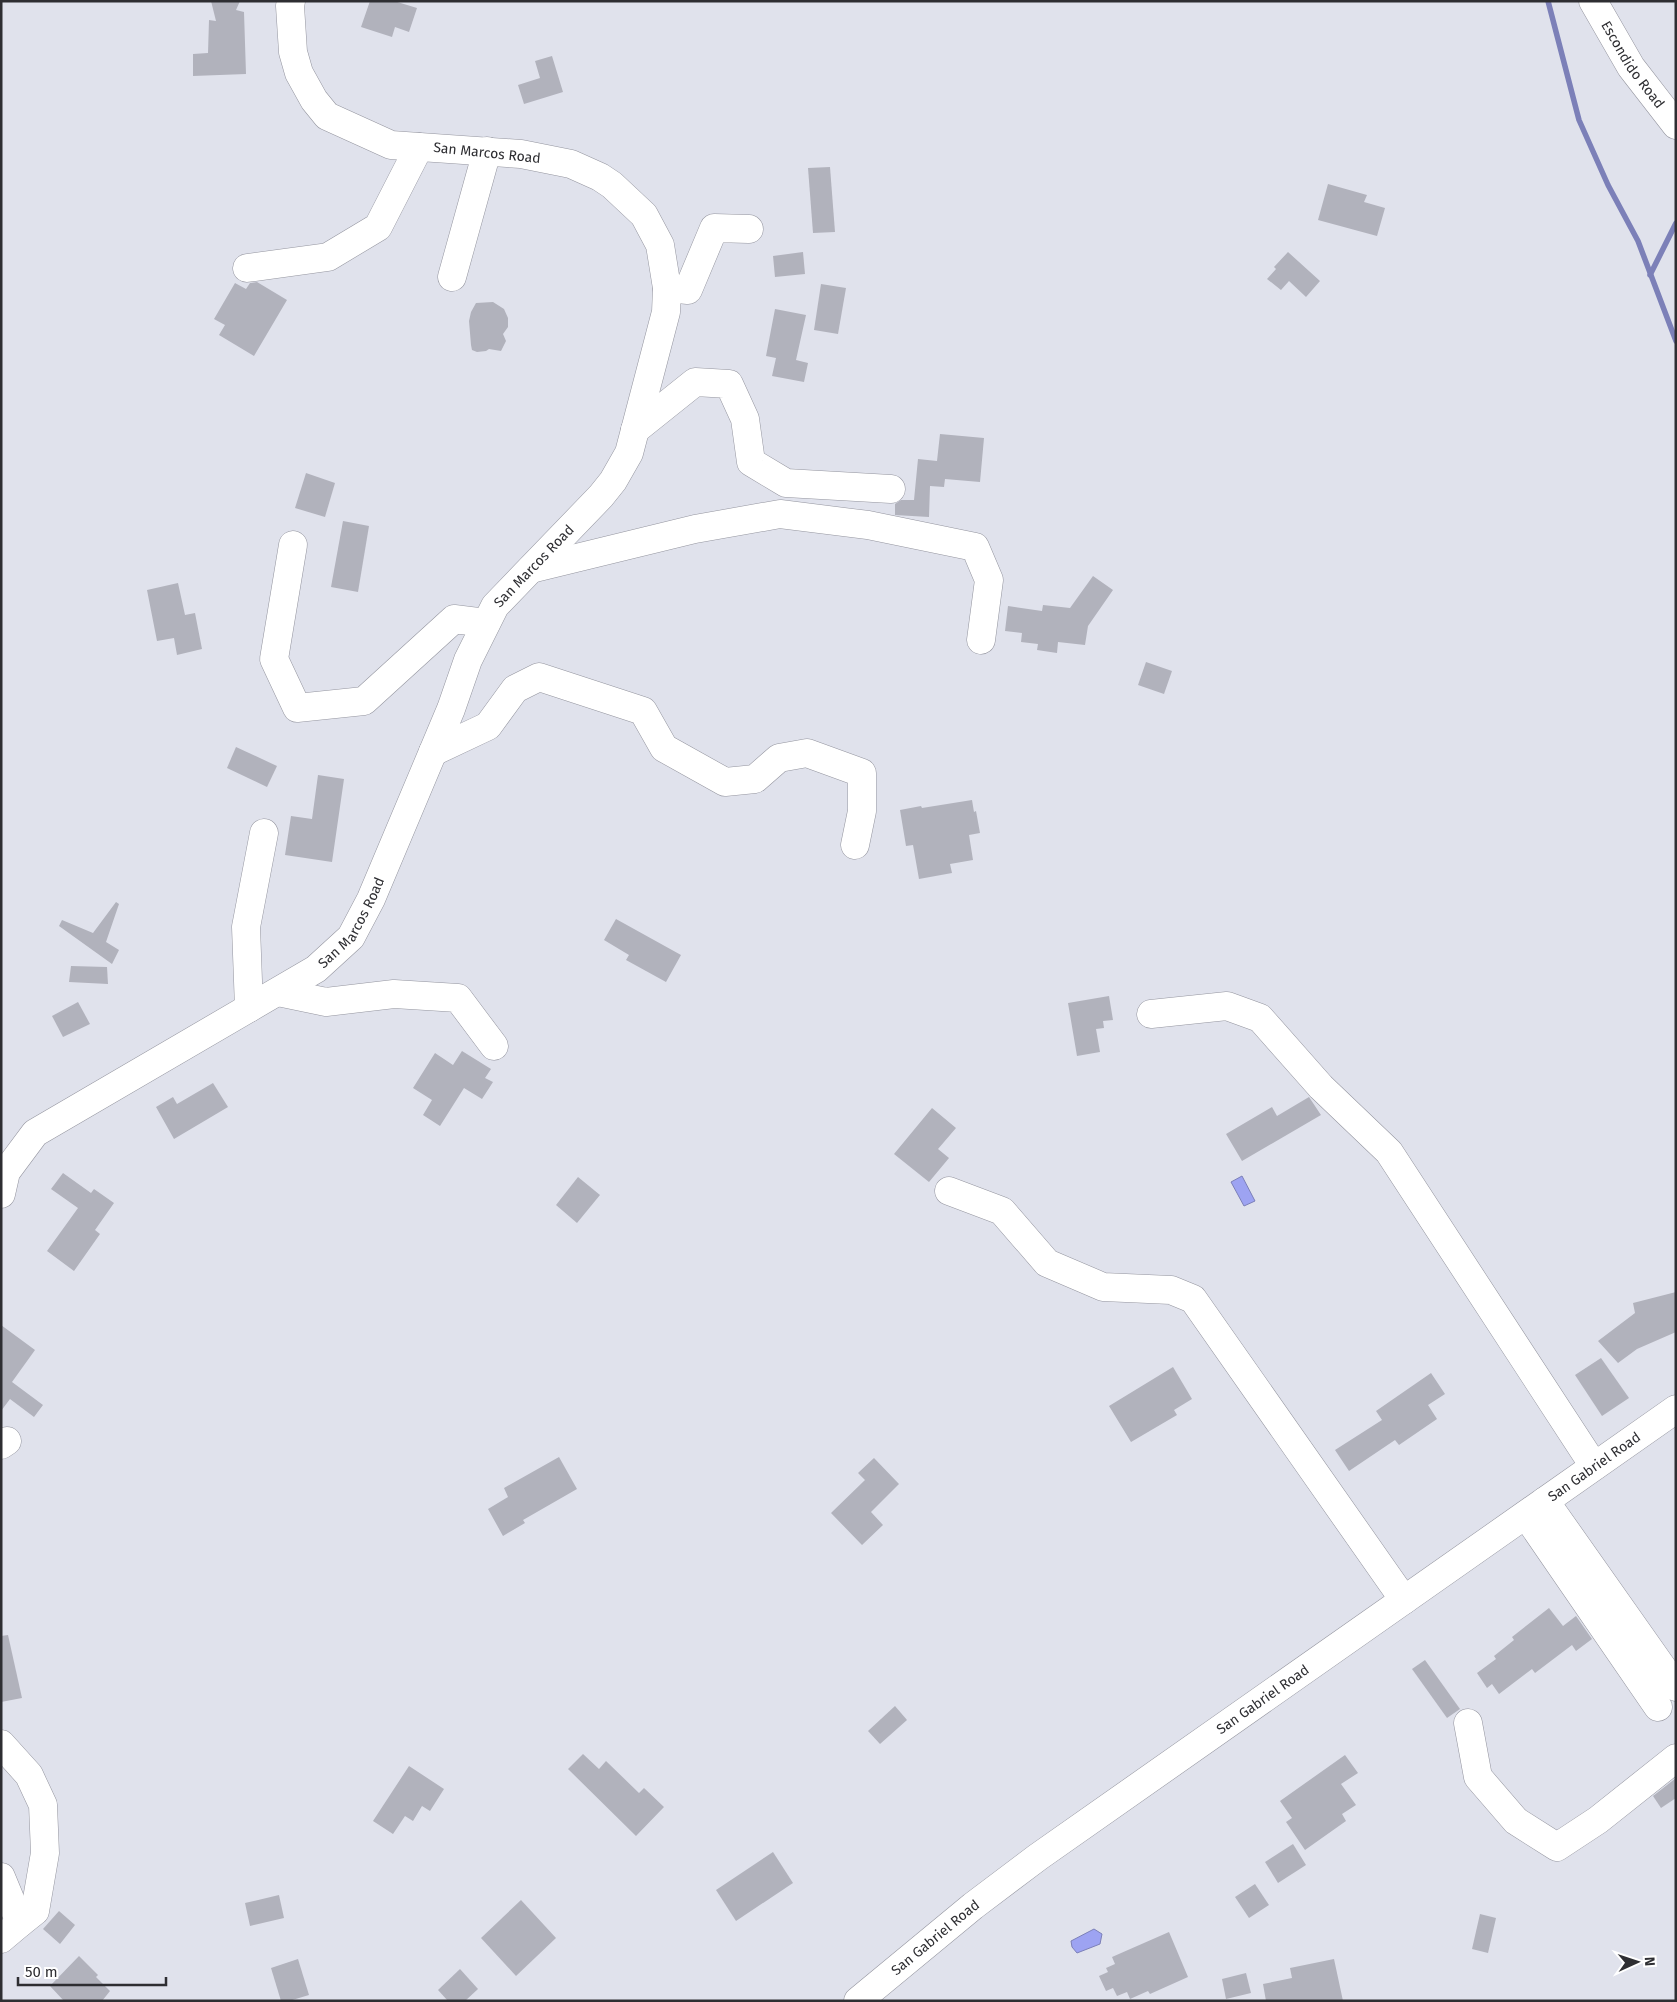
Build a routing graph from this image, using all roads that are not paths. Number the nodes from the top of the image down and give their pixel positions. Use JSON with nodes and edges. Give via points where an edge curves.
{"nodes":[{"id":1,"x":292,"y":1,"type":"edge"},
{"id":2,"x":1593,"y":1,"type":"edge"},
{"id":3,"x":1676,"y":125,"type":"edge"},
{"id":4,"x":419,"y":147,"type":"junction"},
{"id":5,"x":487,"y":151,"type":"junction"},
{"id":6,"x":749,"y":229,"type":"dead end"},
{"id":7,"x":247,"y":268,"type":"dead end"},
{"id":8,"x":452,"y":277,"type":"dead end"},
{"id":9,"x":667,"y":288,"type":"junction"},
{"id":10,"x":635,"y":430,"type":"junction"},
{"id":11,"x":891,"y":489,"type":"dead end"},
{"id":12,"x":293,"y":545,"type":"dead end"},
{"id":13,"x":531,"y":569,"type":"junction"},
{"id":14,"x":486,"y":623,"type":"junction"},
{"id":15,"x":981,"y":640,"type":"dead end"},
{"id":16,"x":433,"y":752,"type":"junction"},
{"id":17,"x":264,"y":833,"type":"dead end"},
{"id":18,"x":855,"y":845,"type":"dead end"},
{"id":19,"x":278,"y":992,"type":"junction"},
{"id":20,"x":249,"y":1008,"type":"junction"},
{"id":21,"x":1151,"y":1014,"type":"dead end"},
{"id":22,"x":494,"y":1046,"type":"dead end"},
{"id":23,"x":949,"y":1191,"type":"dead end"},
{"id":24,"x":1,"y":1194,"type":"edge"},
{"id":25,"x":1676,"y":1409,"type":"edge"},
{"id":26,"x":1594,"y":1466,"type":"junction"},
{"id":27,"x":1535,"y":1508,"type":"junction"},
{"id":28,"x":1404,"y":1600,"type":"junction"},
{"id":29,"x":1667,"y":1697,"type":"edge"},
{"id":30,"x":1468,"y":1723,"type":"dead end"},
{"id":31,"x":1,"y":1744,"type":"edge"},
{"id":32,"x":1676,"y":1758,"type":"edge"},
{"id":33,"x":1,"y":1877,"type":"edge"},
{"id":34,"x":11,"y":1931,"type":"edge"},
{"id":35,"x":858,"y":2001,"type":"edge"}],
"edges":[{"from":1,"to":4,"type":"street","name":"San Marcos Road","via":[[293,52],[299,73],[314,100],[328,116],[356,131],[391,145]]},
{"from":2,"to":3,"type":"street","name":"Escondido Road","via":[[1631,66]]},
{"from":4,"to":5,"type":"street","name":"San Marcos Road"},
{"from":4,"to":7,"type":"street","via":[[378,227],[328,256]]},
{"from":5,"to":8,"type":"street"},
{"from":5,"to":9,"type":"street","name":"San Marcos Road","via":[[571,164],[612,185],[648,222],[660,245]]},
{"from":6,"to":9,"type":"street","via":[[714,228],[688,290]]},
{"from":9,"to":10,"type":"street","name":"San Marcos Road","via":[[666,312]]},
{"from":10,"to":11,"type":"street","via":[[695,382],[729,384],[745,419],[751,462],[786,483]]},
{"from":10,"to":13,"type":"street","name":"San Marcos Road","via":[[629,453],[614,481]]},
{"from":12,"to":14,"type":"street","via":[[274,659],[297,708],[364,701],[454,619]]},
{"from":13,"to":14,"type":"street","name":"San Marcos Road","via":[[495,606]]},
{"from":13,"to":15,"type":"street","via":[[696,529],[780,514],[868,526],[975,547],[989,580]]},
{"from":14,"to":16,"type":"street","name":"San Marcos Road","via":[[468,660]]},
{"from":16,"to":18,"type":"street","via":[[488,726],[515,689],[539,677],[642,711],[664,748],[725,782],[755,779],[779,758],[807,753],[862,773],[862,811]]},
{"from":16,"to":19,"type":"street","name":"San Marcos Road","via":[[371,899],[351,937],[316,969]]},
{"from":17,"to":20,"type":"street","via":[[246,927]]},
{"from":19,"to":20,"type":"street","name":"San Marcos Road"},
{"from":19,"to":22,"type":"street","via":[[326,1002],[394,994],[458,998]]},
{"from":20,"to":24,"type":"street","name":"San Marcos Road","via":[[35,1133],[6,1172]]},
{"from":21,"to":26,"type":"street","via":[[1227,1006],[1260,1018],[1321,1087],[1389,1152]]},
{"from":23,"to":28,"type":"street","via":[[1002,1211],[1047,1263],[1103,1287],[1171,1290],[1193,1298]]},
{"from":25,"to":26,"type":"street","name":"San Gabriel Road"},
{"from":26,"to":27,"type":"street","name":"San Gabriel Road"},
{"from":27,"to":28,"type":"street","name":"San Gabriel Road"},
{"from":27,"to":29,"type":"street"},
{"from":28,"to":35,"type":"street","name":"San Gabriel Road","via":[[1038,1857]]},
{"from":30,"to":32,"type":"street","via":[[1478,1777],[1516,1821],[1557,1847],[1598,1820]]},
{"from":31,"to":34,"type":"street","via":[[29,1775],[43,1805],[45,1853],[35,1911]]},
{"from":33,"to":34,"type":"street"}]}
